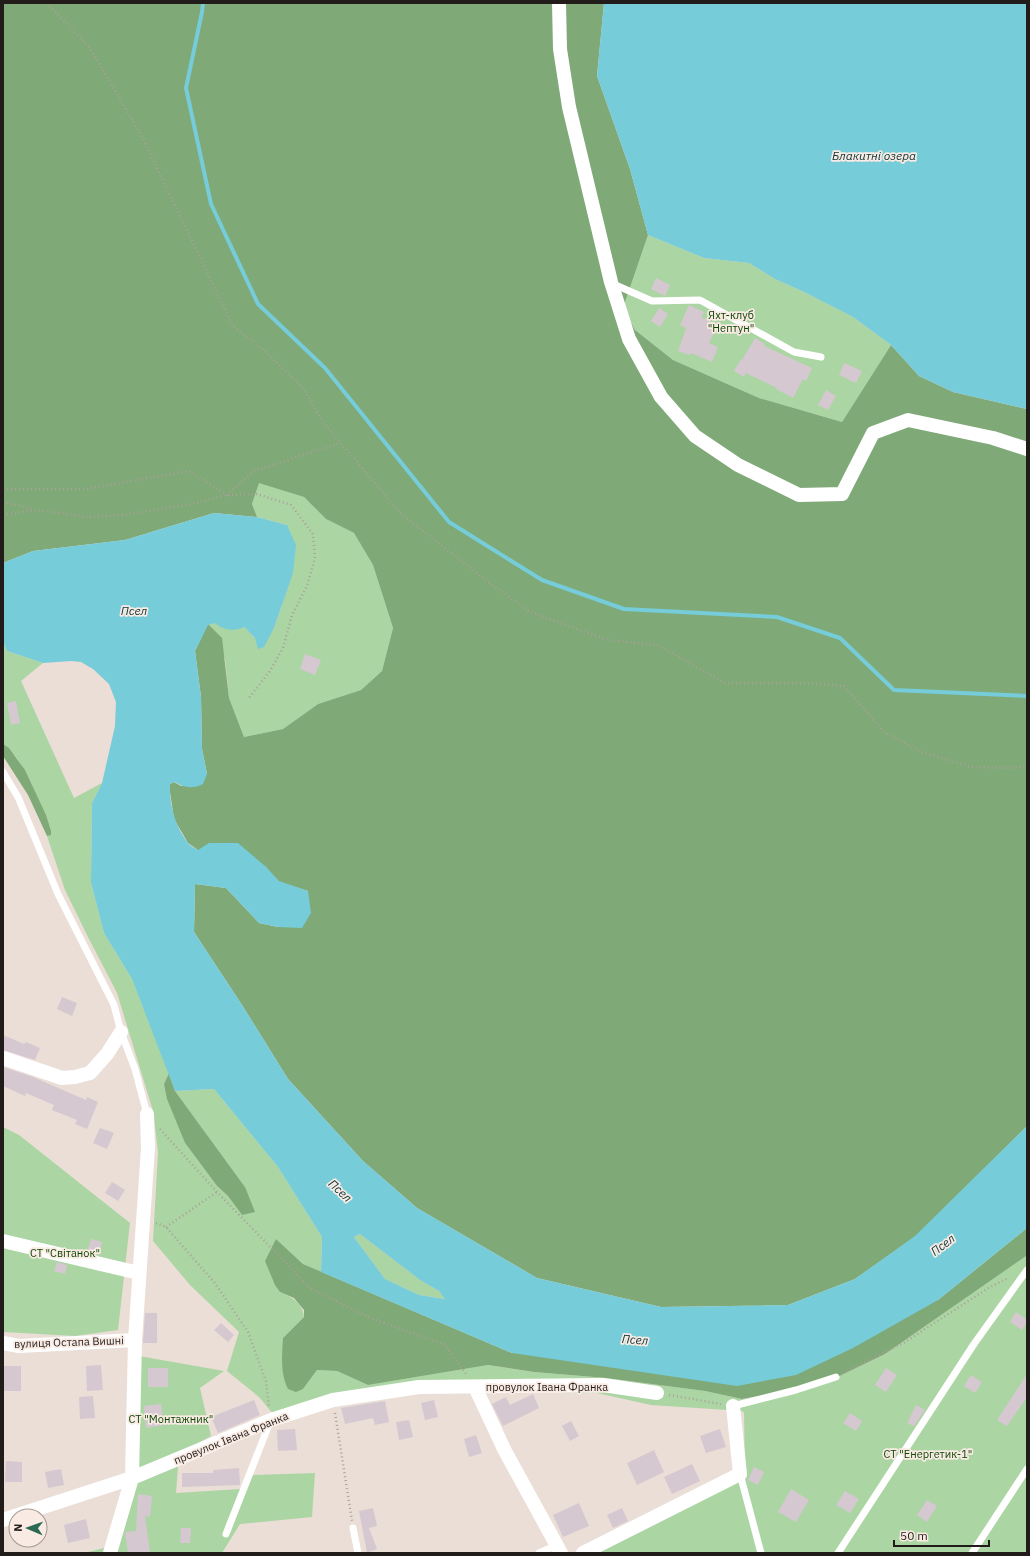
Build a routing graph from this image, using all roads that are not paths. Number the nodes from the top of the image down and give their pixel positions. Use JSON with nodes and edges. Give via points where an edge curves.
{"nodes":[{"id":1,"x":559,"y":3,"type":"edge"},
{"id":2,"x":610,"y":282,"type":"junction"},
{"id":3,"x":821,"y":357,"type":"dead end"},
{"id":4,"x":1027,"y":449,"type":"edge"},
{"id":5,"x":3,"y":772,"type":"edge"},
{"id":6,"x":121,"y":1032,"type":"junction"},
{"id":7,"x":3,"y":1058,"type":"edge"},
{"id":8,"x":147,"y":1114,"type":"joint"},
{"id":9,"x":3,"y":1242,"type":"edge"},
{"id":10,"x":1027,"y":1270,"type":"edge"},
{"id":11,"x":139,"y":1273,"type":"junction"},
{"id":12,"x":135,"y":1340,"type":"junction"},
{"id":13,"x":3,"y":1343,"type":"edge"},
{"id":14,"x":836,"y":1377,"type":"road end"},
{"id":15,"x":475,"y":1387,"type":"junction"},
{"id":16,"x":657,"y":1393,"type":"road end"},
{"id":17,"x":733,"y":1406,"type":"joint"},
{"id":18,"x":271,"y":1420,"type":"junction"},
{"id":19,"x":1027,"y":1469,"type":"edge"},
{"id":20,"x":740,"y":1474,"type":"junction"},
{"id":21,"x":132,"y":1478,"type":"junction"},
{"id":22,"x":3,"y":1520,"type":"edge"},
{"id":23,"x":353,"y":1528,"type":"road end"},
{"id":24,"x":226,"y":1534,"type":"dead end"},
{"id":25,"x":559,"y":1549,"type":"edge"},
{"id":26,"x":110,"y":1553,"type":"edge"},
{"id":27,"x":358,"y":1553,"type":"edge"},
{"id":28,"x":540,"y":1553,"type":"edge"},
{"id":29,"x":583,"y":1553,"type":"edge"},
{"id":30,"x":761,"y":1553,"type":"edge"},
{"id":31,"x":838,"y":1553,"type":"edge"},
{"id":32,"x":972,"y":1553,"type":"edge"}],
"edges":[{"from":1,"to":2,"type":"street","via":[[560,49],[569,107]]},
{"from":2,"to":3,"type":"lane","via":[[652,301],[700,300],[794,352]]},
{"from":2,"to":4,"type":"street","via":[[629,339],[661,397],[695,436],[738,465],[798,495],[842,494],[873,433],[908,420],[993,438]]},
{"from":5,"to":6,"type":"lane","via":[[18,797],[58,894],[114,1005]]},
{"from":6,"to":7,"type":"street","via":[[107,1054],[90,1073],[75,1077],[62,1078]]},
{"from":6,"to":8,"type":"lane","via":[[135,1069]]},
{"from":8,"to":11,"type":"street","via":[[148,1148]]},
{"from":9,"to":11,"type":"street"},
{"from":10,"to":31,"type":"lane","via":[[974,1344]]},
{"from":11,"to":12,"type":"street"},
{"from":12,"to":13,"type":"street","name":"вулиця Остапа Вишні","via":[[19,1346]]},
{"from":12,"to":21,"type":"street"},
{"from":14,"to":17,"type":"lane"},
{"from":15,"to":16,"type":"street","name":"провулок Івана Франка","via":[[603,1385]]},
{"from":15,"to":18,"type":"street","name":"провулок Івана Франка","via":[[419,1387],[333,1400]]},
{"from":15,"to":25,"type":"street","via":[[505,1451]]},
{"from":17,"to":20,"type":"street"},
{"from":18,"to":21,"type":"street","name":"провулок Івана Франка"},
{"from":18,"to":24,"type":"lane"},
{"from":19,"to":32,"type":"lane"},
{"from":20,"to":29,"type":"street"},
{"from":20,"to":30,"type":"lane"},
{"from":21,"to":22,"type":"street","name":"провулок Івана Франка"},
{"from":21,"to":26,"type":"street"},
{"from":23,"to":27,"type":"lane"},
{"from":25,"to":28,"type":"lane"}]}
